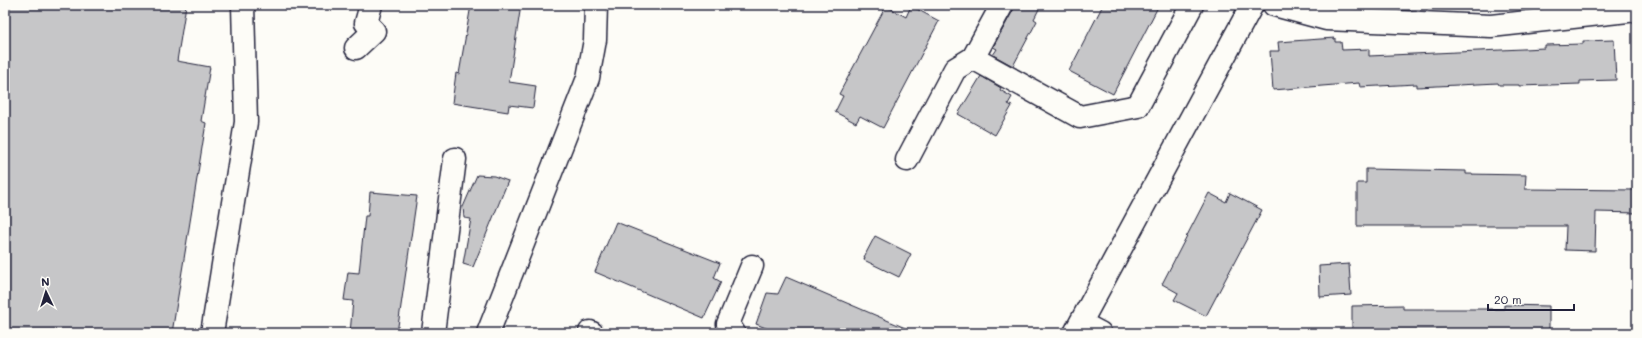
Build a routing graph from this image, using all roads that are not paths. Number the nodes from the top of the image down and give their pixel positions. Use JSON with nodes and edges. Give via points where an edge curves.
{"nodes":[{"id":1,"x":243,"y":5,"type":"edge"},
{"id":2,"x":371,"y":5,"type":"edge"},
{"id":3,"x":596,"y":5,"type":"edge"},
{"id":4,"x":1002,"y":5,"type":"edge"},
{"id":5,"x":1192,"y":5,"type":"edge"},
{"id":6,"x":1252,"y":5,"type":"edge"},
{"id":7,"x":1274,"y":5,"type":"edge"},
{"id":8,"x":1637,"y":10,"type":"edge"},
{"id":9,"x":1370,"y":13,"type":"edge"},
{"id":10,"x":356,"y":48,"type":"dead end"},
{"id":11,"x":973,"y":58,"type":"junction"},
{"id":12,"x":455,"y":159,"type":"dead end"},
{"id":13,"x":907,"y":160,"type":"dead end"},
{"id":14,"x":752,"y":266,"type":"dead end"},
{"id":15,"x":1078,"y":328,"type":"edge"},
{"id":16,"x":212,"y":333,"type":"edge"},
{"id":17,"x":433,"y":333,"type":"edge"},
{"id":18,"x":488,"y":333,"type":"edge"},
{"id":19,"x":734,"y":333,"type":"edge"},
{"id":20,"x":1100,"y":333,"type":"edge"}],
"edges":[{"from":1,"to":16,"type":"street","via":[[246,122]]},
{"from":2,"to":10,"type":"street","via":[[366,23],[374,31]]},
{"from":3,"to":18,"type":"street","via":[[595,40],[588,78]]},
{"from":4,"to":11,"type":"street"},
{"from":5,"to":11,"type":"street","via":[[1138,106],[1080,118]]},
{"from":6,"to":15,"type":"street"},
{"from":7,"to":9,"type":"street","via":[[1326,19]]},
{"from":8,"to":9,"type":"street","via":[[1491,26]]},
{"from":11,"to":13,"type":"street","via":[[955,69]]},
{"from":12,"to":17,"type":"street"},
{"from":14,"to":19,"type":"street","via":[[728,324]]},
{"from":15,"to":20,"type":"street"}]}
